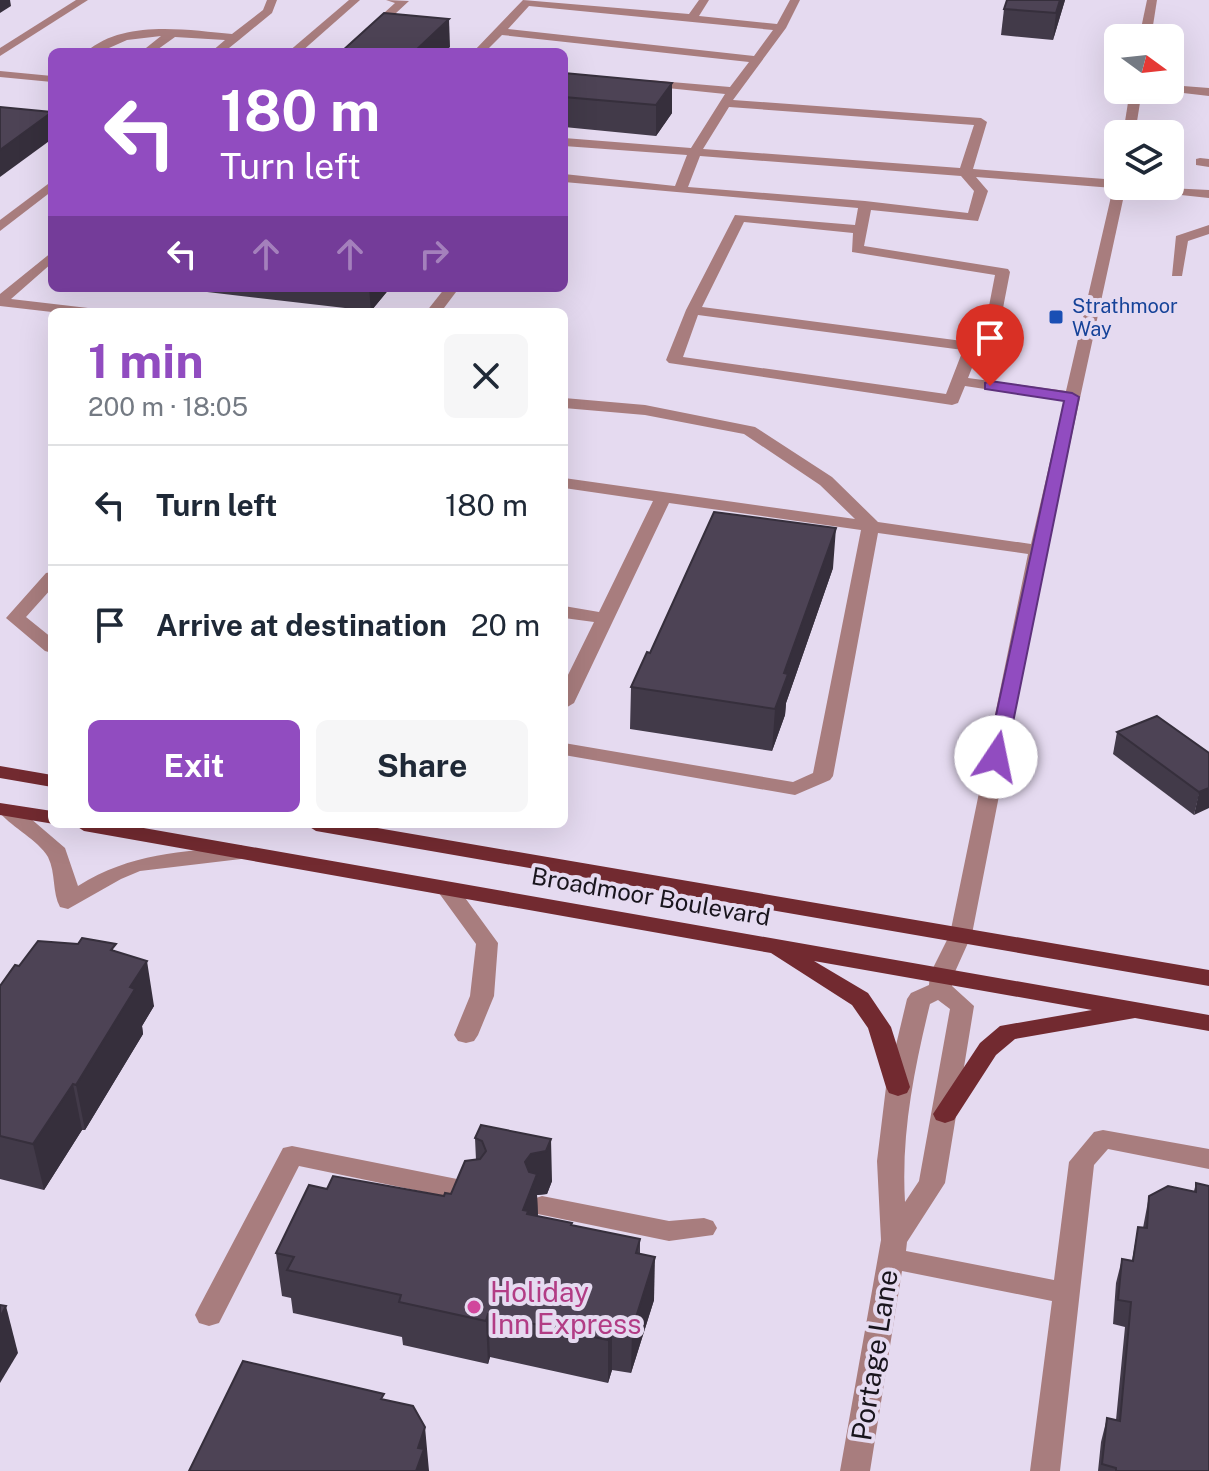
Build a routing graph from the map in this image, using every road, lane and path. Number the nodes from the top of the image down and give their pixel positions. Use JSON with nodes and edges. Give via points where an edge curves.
{"nodes":[{"id":1,"x":83,"y":0,"type":"edge"},
{"id":2,"x":272,"y":0,"type":"edge"},
{"id":3,"x":355,"y":0,"type":"edge"},
{"id":4,"x":391,"y":0,"type":"edge"},
{"id":5,"x":405,"y":0,"type":"edge"},
{"id":6,"x":637,"y":0,"type":"edge"},
{"id":7,"x":704,"y":0,"type":"edge"},
{"id":8,"x":795,"y":0,"type":"edge"},
{"id":9,"x":1152,"y":0,"type":"edge"},
{"id":10,"x":528,"y":2,"type":"edge"},
{"id":11,"x":627,"y":12,"type":"junction"},
{"id":12,"x":692,"y":18,"type":"junction"},
{"id":13,"x":1148,"y":24,"type":"edge"},
{"id":14,"x":781,"y":28,"type":"junction"},
{"id":15,"x":499,"y":31,"type":"junction"},
{"id":16,"x":173,"y":33,"type":"junction"},
{"id":17,"x":235,"y":38,"type":"junction"},
{"id":18,"x":98,"y":48,"type":"edge"},
{"id":19,"x":152,"y":48,"type":"edge"},
{"id":20,"x":222,"y":48,"type":"edge"},
{"id":21,"x":299,"y":48,"type":"edge"},
{"id":22,"x":351,"y":48,"type":"edge"},
{"id":23,"x":483,"y":48,"type":"edge"},
{"id":24,"x":0,"y":53,"type":"edge"},
{"id":25,"x":757,"y":60,"type":"junction"},
{"id":26,"x":0,"y":63,"type":"edge"},
{"id":27,"x":15,"y":64,"type":"junction"},
{"id":28,"x":48,"y":67,"type":"edge"},
{"id":29,"x":48,"y":79,"type":"edge"},
{"id":30,"x":641,"y":82,"type":"edge"},
{"id":31,"x":1184,"y":90,"type":"edge"},
{"id":32,"x":1209,"y":92,"type":"edge"},
{"id":33,"x":729,"y":97,"type":"junction"},
{"id":34,"x":568,"y":142,"type":"edge"},
{"id":35,"x":695,"y":152,"type":"junction"},
{"id":36,"x":965,"y":173,"type":"junction"},
{"id":37,"x":568,"y":178,"type":"edge"},
{"id":38,"x":1104,"y":184,"type":"edge"},
{"id":39,"x":48,"y":188,"type":"edge"},
{"id":40,"x":680,"y":190,"type":"junction"},
{"id":41,"x":1184,"y":191,"type":"edge"},
{"id":42,"x":1209,"y":194,"type":"edge"},
{"id":43,"x":1116,"y":200,"type":"edge"},
{"id":44,"x":865,"y":205,"type":"junction"},
{"id":45,"x":6,"y":216,"type":"edge"},
{"id":46,"x":0,"y":227,"type":"edge"},
{"id":47,"x":1209,"y":229,"type":"edge"},
{"id":48,"x":860,"y":230,"type":"junction"},
{"id":49,"x":48,"y":259,"type":"edge"},
{"id":50,"x":1177,"y":273,"type":"dead end"},
{"id":51,"x":449,"y":292,"type":"edge"},
{"id":52,"x":0,"y":301,"type":"edge"},
{"id":53,"x":56,"y":308,"type":"edge"},
{"id":54,"x":436,"y":308,"type":"edge"},
{"id":55,"x":693,"y":310,"type":"junction"},
{"id":56,"x":972,"y":347,"type":"junction"},
{"id":57,"x":959,"y":381,"type":"junction"},
{"id":58,"x":1072,"y":397,"type":"junction"},
{"id":59,"x":568,"y":403,"type":"edge"},
{"id":60,"x":568,"y":484,"type":"edge"},
{"id":61,"x":664,"y":496,"type":"junction"},
{"id":62,"x":871,"y":525,"type":"junction"},
{"id":63,"x":1038,"y":550,"type":"junction"},
{"id":64,"x":48,"y":581,"type":"edge"},
{"id":65,"x":568,"y":613,"type":"edge"},
{"id":66,"x":605,"y":618,"type":"junction"},
{"id":67,"x":48,"y":644,"type":"edge"},
{"id":68,"x":568,"y":695,"type":"edge"},
{"id":69,"x":568,"y":750,"type":"edge"},
{"id":70,"x":0,"y":772,"type":"edge"},
{"id":71,"x":48,"y":780,"type":"edge"},
{"id":72,"x":4,"y":810,"type":"edge"},
{"id":73,"x":48,"y":817,"type":"edge"},
{"id":74,"x":106,"y":828,"type":"edge"},
{"id":75,"x":339,"y":828,"type":"edge"},
{"id":76,"x":241,"y":852,"type":"junction"},
{"id":77,"x":447,"y":889,"type":"junction"},
{"id":78,"x":961,"y":934,"type":"junction"},
{"id":79,"x":771,"y":945,"type":"junction"},
{"id":80,"x":1209,"y":978,"type":"edge"},
{"id":81,"x":941,"y":981,"type":"junction"},
{"id":82,"x":1143,"y":1011,"type":"junction"},
{"id":83,"x":1209,"y":1023,"type":"edge"},
{"id":84,"x":466,"y":1035,"type":"dead end"},
{"id":85,"x":898,"y":1087,"type":"junction"},
{"id":86,"x":945,"y":1114,"type":"junction"},
{"id":87,"x":1209,"y":1159,"type":"edge"},
{"id":88,"x":472,"y":1192,"type":"edge"},
{"id":89,"x":542,"y":1206,"type":"dead end"},
{"id":90,"x":704,"y":1228,"type":"dead end"},
{"id":91,"x":892,"y":1249,"type":"junction"},
{"id":92,"x":1067,"y":1293,"type":"junction"},
{"id":93,"x":209,"y":1315,"type":"dead end"},
{"id":94,"x":855,"y":1471,"type":"edge"},
{"id":95,"x":1045,"y":1471,"type":"edge"}],
"edges":[{"from":1,"to":24,"type":"street"},
{"from":2,"to":17,"type":"street","via":[[268,11]]},
{"from":3,"to":21,"type":"street"},
{"from":4,"to":5,"type":"street"},
{"from":5,"to":22,"type":"street"},
{"from":6,"to":11,"type":"street"},
{"from":7,"to":12,"type":"street"},
{"from":8,"to":14,"type":"street"},
{"from":9,"to":13,"type":"street"},
{"from":10,"to":11,"type":"street"},
{"from":10,"to":15,"type":"street"},
{"from":11,"to":12,"type":"street"},
{"from":12,"to":14,"type":"street"},
{"from":14,"to":25,"type":"street"},
{"from":15,"to":23,"type":"street"},
{"from":15,"to":25,"type":"street"},
{"from":16,"to":17,"type":"street"},
{"from":16,"to":18,"type":"street"},
{"from":16,"to":19,"type":"street"},
{"from":17,"to":20,"type":"street"},
{"from":25,"to":33,"type":"street"},
{"from":26,"to":27,"type":"street"},
{"from":27,"to":28,"type":"street"},
{"from":27,"to":29,"type":"street","via":[[0,74]]},
{"from":30,"to":33,"type":"street"},
{"from":31,"to":32,"type":"street"},
{"from":33,"to":35,"type":"street"},
{"from":33,"to":36,"type":"street","via":[[981,122]]},
{"from":34,"to":35,"type":"street"},
{"from":35,"to":36,"type":"street"},
{"from":35,"to":40,"type":"street"},
{"from":36,"to":38,"type":"street"},
{"from":36,"to":44,"type":"street","via":[[981,191],[973,218]]},
{"from":37,"to":40,"type":"street"},
{"from":39,"to":45,"type":"street"},
{"from":40,"to":44,"type":"street"},
{"from":41,"to":42,"type":"street"},
{"from":43,"to":58,"type":"street"},
{"from":44,"to":48,"type":"street"},
{"from":45,"to":46,"type":"street"},
{"from":47,"to":50,"type":"street","via":[[1181,239]]},
{"from":48,"to":55,"type":"street","via":[[740,218]]},
{"from":48,"to":56,"type":"street","via":[[857,249],[1003,272],[990,339]]},
{"from":49,"to":52,"type":"street"},
{"from":51,"to":54,"type":"street"},
{"from":52,"to":53,"type":"street"},
{"from":55,"to":56,"type":"street"},
{"from":55,"to":57,"type":"street","via":[[674,360],[952,400]]},
{"from":56,"to":57,"type":"street"},
{"from":57,"to":58,"type":"street"},
{"from":58,"to":63,"type":"street"},
{"from":59,"to":62,"type":"street","via":[[645,410],[749,430],[826,481]]},
{"from":60,"to":61,"type":"street"},
{"from":61,"to":62,"type":"street"},
{"from":61,"to":66,"type":"street"},
{"from":62,"to":63,"type":"street"},
{"from":62,"to":69,"type":"street","via":[[823,776],[795,789]]},
{"from":63,"to":78,"type":"street"},
{"from":64,"to":67,"type":"street","via":[[15,618]]},
{"from":65,"to":66,"type":"street"},
{"from":66,"to":68,"type":"street"},
{"from":70,"to":71,"type":"main road"},
{"from":72,"to":73,"type":"main road"},
{"from":72,"to":76,"type":"street","via":[[57,853],[68,902],[137,865]]},
{"from":74,"to":76,"type":"main road","name":"Broadmoor Boulevard"},
{"from":75,"to":78,"type":"main road","name":"Broadmoor Boulevard"},
{"from":76,"to":77,"type":"main road","name":"Broadmoor Boulevard"},
{"from":77,"to":79,"type":"main road","name":"Broadmoor Boulevard"},
{"from":77,"to":84,"type":"street","via":[[487,943],[482,996]]},
{"from":78,"to":80,"type":"main road","name":"Broadmoor Boulevard"},
{"from":78,"to":81,"type":"street"},
{"from":79,"to":81,"type":"main road","name":"Broadmoor Boulevard"},
{"from":79,"to":85,"type":"main road","via":[[860,999],[879,1027]]},
{"from":81,"to":82,"type":"main road","name":"Broadmoor Boulevard"},
{"from":81,"to":85,"type":"street","name":"Portage Lane","via":[[919,999]]},
{"from":81,"to":86,"type":"street","name":"Portage Lane","via":[[962,1006]]},
{"from":82,"to":83,"type":"main road","name":"Broadmoor Boulevard"},
{"from":82,"to":86,"type":"main road","via":[[1008,1032],[988,1049]]},
{"from":85,"to":91,"type":"street","name":"Portage Lane","via":[[890,1161]]},
{"from":86,"to":91,"type":"street","name":"Portage Lane","via":[[932,1183]]},
{"from":87,"to":92,"type":"street","via":[[1103,1139],[1082,1162]]},
{"from":88,"to":93,"type":"street","via":[[292,1155]]},
{"from":89,"to":90,"type":"street","via":[[669,1231]]},
{"from":91,"to":92,"type":"street"},
{"from":91,"to":94,"type":"street","name":"Portage Lane"},
{"from":92,"to":95,"type":"street"}]}
